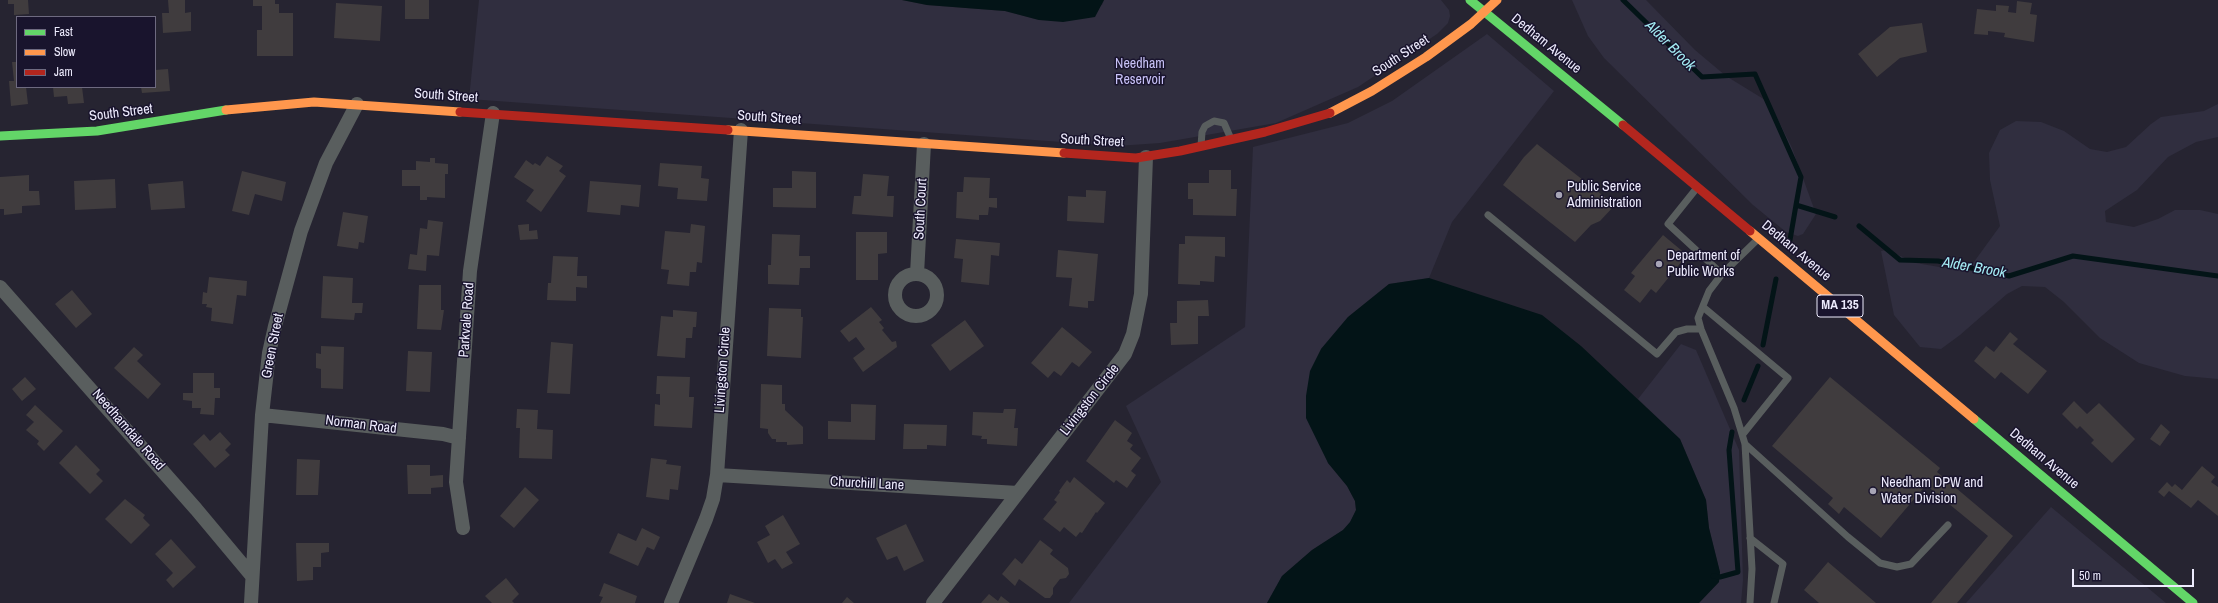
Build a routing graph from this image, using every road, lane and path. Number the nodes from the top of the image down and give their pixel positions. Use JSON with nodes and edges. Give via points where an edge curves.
{"nodes":[{"id":1,"x":1470,"y":0,"type":"edge"},
{"id":2,"x":1497,"y":0,"type":"edge"},
{"id":3,"x":1485,"y":12,"type":"junction"},
{"id":4,"x":357,"y":104,"type":"junction"},
{"id":5,"x":493,"y":113,"type":"junction"},
{"id":6,"x":741,"y":130,"type":"junction"},
{"id":7,"x":0,"y":136,"type":"edge"},
{"id":8,"x":1231,"y":139,"type":"junction"},
{"id":9,"x":924,"y":144,"type":"junction"},
{"id":10,"x":1201,"y":146,"type":"junction"},
{"id":11,"x":1146,"y":157,"type":"junction"},
{"id":12,"x":1698,"y":187,"type":"junction"},
{"id":13,"x":1488,"y":215,"type":"dead end"},
{"id":14,"x":1759,"y":238,"type":"junction"},
{"id":15,"x":917,"y":274,"type":"dead end"},
{"id":16,"x":1722,"y":274,"type":"junction"},
{"id":17,"x":0,"y":287,"type":"edge"},
{"id":18,"x":1703,"y":307,"type":"junction"},
{"id":19,"x":1701,"y":329,"type":"junction"},
{"id":20,"x":262,"y":415,"type":"junction"},
{"id":21,"x":1742,"y":434,"type":"junction"},
{"id":22,"x":459,"y":438,"type":"junction"},
{"id":23,"x":1745,"y":444,"type":"junction"},
{"id":24,"x":716,"y":475,"type":"junction"},
{"id":25,"x":1018,"y":493,"type":"junction"},
{"id":26,"x":1948,"y":525,"type":"dead end"},
{"id":27,"x":463,"y":528,"type":"dead end"},
{"id":28,"x":1750,"y":538,"type":"junction"},
{"id":29,"x":252,"y":576,"type":"junction"},
{"id":30,"x":251,"y":603,"type":"edge"},
{"id":31,"x":671,"y":603,"type":"edge"},
{"id":32,"x":933,"y":603,"type":"edge"},
{"id":33,"x":1750,"y":603,"type":"edge"},
{"id":34,"x":1774,"y":603,"type":"edge"},
{"id":35,"x":2193,"y":603,"type":"edge"}],
"edges":[{"from":1,"to":3,"type":"street","name":"Dedham Avenue","number":"MA 135"},
{"from":2,"to":3,"type":"street","name":"South Street"},
{"from":3,"to":8,"type":"street","name":"South Street","via":[[1420,61],[1349,104],[1309,120]]},
{"from":3,"to":12,"type":"street","name":"Dedham Avenue","number":"MA 135"},
{"from":4,"to":5,"type":"street","name":"South Street"},
{"from":4,"to":7,"type":"street","name":"South Street","via":[[281,103],[207,112],[97,131]]},
{"from":4,"to":20,"type":"street","name":"Green Street","via":[[326,163],[301,231],[270,346]]},
{"from":5,"to":6,"type":"street","name":"South Street"},
{"from":5,"to":22,"type":"street","name":"Parkvale Road","via":[[470,271]]},
{"from":6,"to":9,"type":"street","name":"South Street"},
{"from":6,"to":24,"type":"street","name":"Livingston Circle"},
{"from":8,"to":10,"type":"street","name":"South Street"},
{"from":8,"to":10,"type":"lane","via":[[1224,123],[1214,121],[1205,126]]},
{"from":9,"to":11,"type":"street","name":"South Street","via":[[1113,158]]},
{"from":9,"to":15,"type":"street","name":"South Court"},
{"from":10,"to":11,"type":"street","name":"South Street"},
{"from":11,"to":25,"type":"street","name":"Livingston Circle","via":[[1142,279],[1136,323],[1129,344],[1119,363]]},
{"from":12,"to":14,"type":"street","name":"Dedham Avenue","number":"MA 135"},
{"from":12,"to":16,"type":"lane","via":[[1668,224]]},
{"from":13,"to":19,"type":"lane","via":[[1657,354],[1676,332]]},
{"from":14,"to":16,"type":"lane"},
{"from":14,"to":35,"type":"street","name":"Dedham Avenue","number":"MA 135"},
{"from":16,"to":18,"type":"lane","via":[[1709,291]]},
{"from":17,"to":29,"type":"street","name":"Needhamdale Road","via":[[196,508]]},
{"from":18,"to":19,"type":"lane","via":[[1698,318]]},
{"from":18,"to":21,"type":"lane","via":[[1788,378]]},
{"from":19,"to":21,"type":"lane","via":[[1734,408]]},
{"from":20,"to":22,"type":"street","name":"Norman Road","via":[[427,432]]},
{"from":20,"to":29,"type":"street","name":"Green Street"},
{"from":21,"to":23,"type":"lane"},
{"from":22,"to":27,"type":"street","name":"Parkvale Road","via":[[456,482]]},
{"from":23,"to":26,"type":"lane","via":[[1880,564],[1897,568],[1911,564]]},
{"from":23,"to":28,"type":"lane"},
{"from":24,"to":25,"type":"street","name":"Churchill Lane"},
{"from":24,"to":31,"type":"street","name":"Livingston Circle","via":[[713,499],[706,519]]},
{"from":25,"to":32,"type":"street","name":"Livingston Circle"},
{"from":28,"to":33,"type":"lane"},
{"from":28,"to":34,"type":"lane","via":[[1783,564]]},
{"from":29,"to":30,"type":"street","name":"Green Street"}]}
